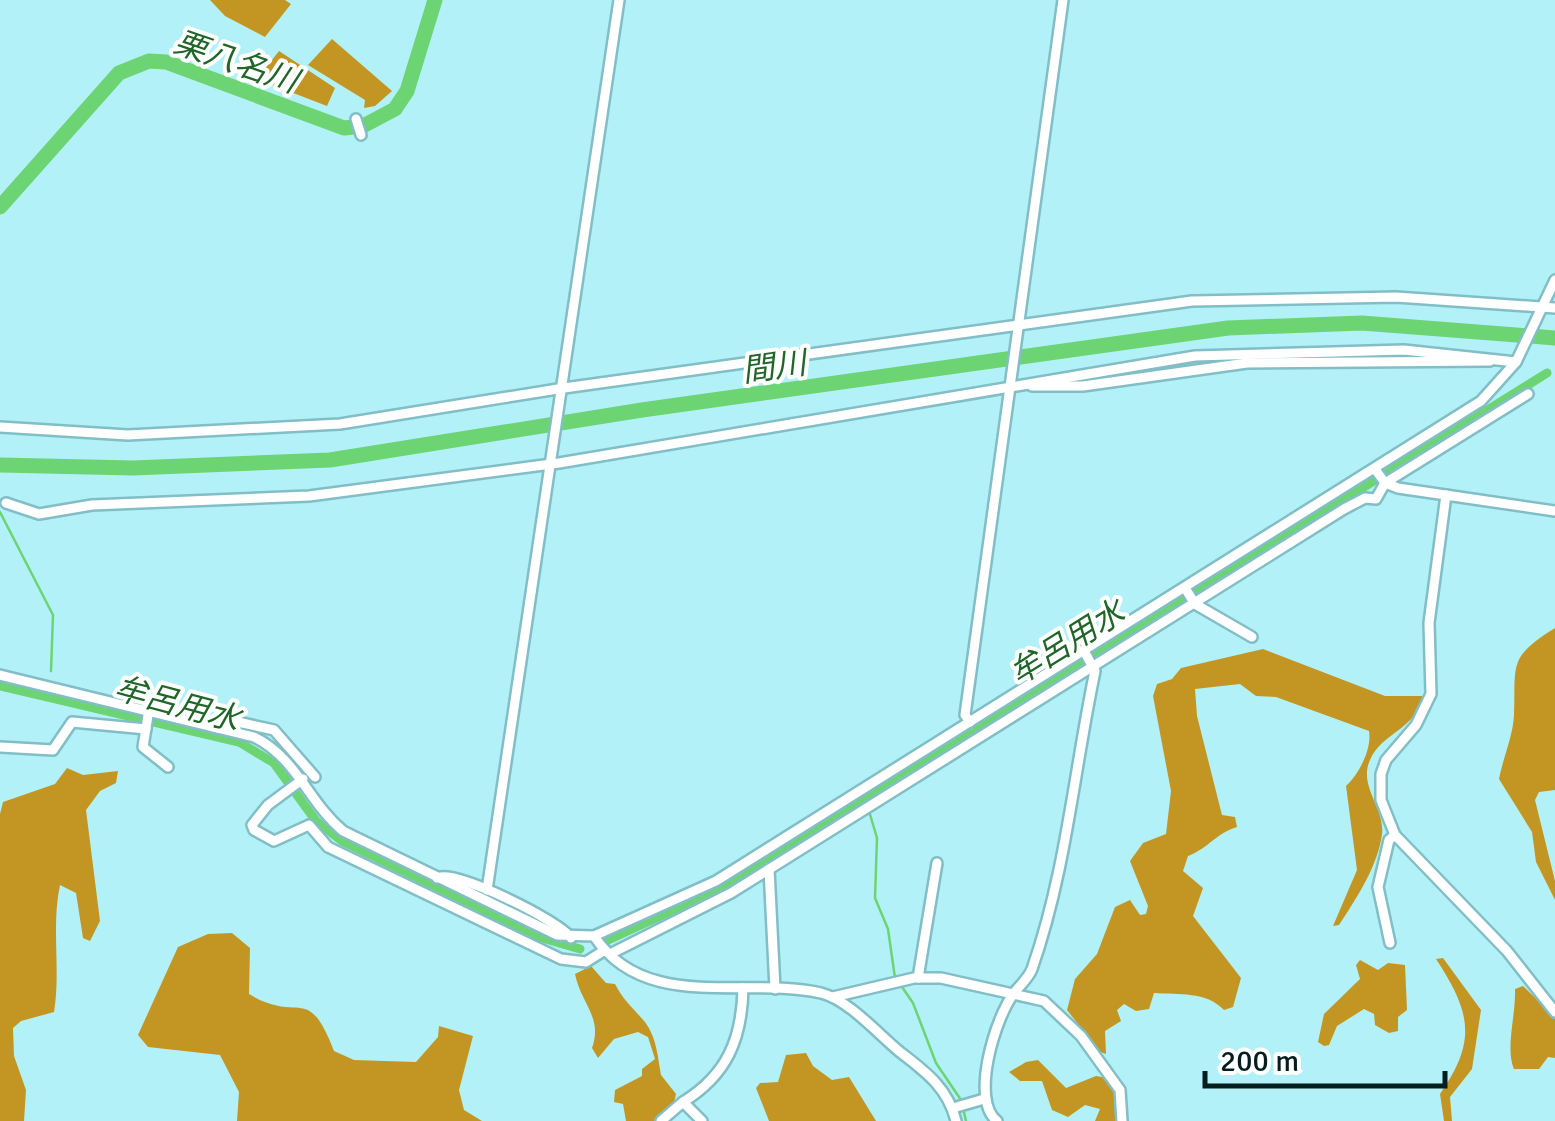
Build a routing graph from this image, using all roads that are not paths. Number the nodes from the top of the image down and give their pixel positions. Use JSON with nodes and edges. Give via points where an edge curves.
{"nodes":[{"id":1,"x":619,"y":0,"type":"edge"},
{"id":2,"x":1063,"y":0,"type":"edge"},
{"id":3,"x":357,"y":120,"type":"dead end"},
{"id":4,"x":361,"y":135,"type":"dead end"},
{"id":5,"x":1555,"y":280,"type":"edge"},
{"id":6,"x":1547,"y":308,"type":"edge"},
{"id":7,"x":1019,"y":326,"type":"junction"},
{"id":8,"x":1517,"y":360,"type":"junction"},
{"id":9,"x":1011,"y":385,"type":"junction"},
{"id":10,"x":564,"y":390,"type":"junction"},
{"id":11,"x":1528,"y":394,"type":"dead end"},
{"id":12,"x":0,"y":427,"type":"edge"},
{"id":13,"x":552,"y":462,"type":"junction"},
{"id":14,"x":1379,"y":482,"type":"junction"},
{"id":15,"x":1446,"y":495,"type":"junction"},
{"id":16,"x":6,"y":503,"type":"dead end"},
{"id":17,"x":1555,"y":510,"type":"edge"},
{"id":18,"x":1186,"y":590,"type":"junction"},
{"id":19,"x":1194,"y":603,"type":"junction"},
{"id":20,"x":1252,"y":637,"type":"dead end"},
{"id":21,"x":1085,"y":653,"type":"junction"},
{"id":22,"x":1092,"y":665,"type":"junction"},
{"id":23,"x":0,"y":675,"type":"edge"},
{"id":24,"x":148,"y":720,"type":"junction"},
{"id":25,"x":970,"y":722,"type":"junction"},
{"id":26,"x":228,"y":728,"type":"junction"},
{"id":27,"x":0,"y":747,"type":"edge"},
{"id":28,"x":168,"y":767,"type":"dead end"},
{"id":29,"x":314,"y":777,"type":"dead end"},
{"id":30,"x":301,"y":781,"type":"junction"},
{"id":31,"x":868,"y":799,"type":"junction"},
{"id":32,"x":323,"y":827,"type":"junction"},
{"id":33,"x":1395,"y":835,"type":"junction"},
{"id":34,"x":936,"y":863,"type":"dead end"},
{"id":35,"x":770,"y":869,"type":"junction"},
{"id":36,"x":437,"y":878,"type":"junction"},
{"id":37,"x":487,"y":890,"type":"junction"},
{"id":38,"x":501,"y":920,"type":"junction"},
{"id":39,"x":594,"y":936,"type":"junction"},
{"id":40,"x":571,"y":938,"type":"junction"},
{"id":41,"x":1390,"y":943,"type":"dead end"},
{"id":42,"x":607,"y":952,"type":"junction"},
{"id":43,"x":918,"y":978,"type":"junction"},
{"id":44,"x":743,"y":988,"type":"junction"},
{"id":45,"x":775,"y":990,"type":"junction"},
{"id":46,"x":1014,"y":992,"type":"junction"},
{"id":47,"x":833,"y":998,"type":"junction"},
{"id":48,"x":1555,"y":1012,"type":"edge"},
{"id":49,"x":984,"y":1099,"type":"junction"},
{"id":50,"x":683,"y":1102,"type":"junction"},
{"id":51,"x":959,"y":1105,"type":"junction"},
{"id":52,"x":660,"y":1121,"type":"edge"},
{"id":53,"x":702,"y":1121,"type":"edge"},
{"id":54,"x":956,"y":1121,"type":"edge"},
{"id":55,"x":997,"y":1121,"type":"edge"},
{"id":56,"x":1122,"y":1121,"type":"edge"}],
"edges":[{"from":1,"to":10,"type":"street"},
{"from":2,"to":7,"type":"street"},
{"from":3,"to":4,"type":"street"},
{"from":5,"to":6,"type":"street"},
{"from":6,"to":7,"type":"street","via":[[1377,296],[1258,297]]},
{"from":6,"to":8,"type":"street"},
{"from":7,"to":9,"type":"street"},
{"from":7,"to":10,"type":"street"},
{"from":8,"to":9,"type":"street","via":[[1247,364],[1083,386]]},
{"from":8,"to":14,"type":"street","via":[[1481,402]]},
{"from":9,"to":13,"type":"street"},
{"from":9,"to":25,"type":"street"},
{"from":10,"to":12,"type":"street","via":[[340,424],[238,431],[76,434]]},
{"from":10,"to":13,"type":"street"},
{"from":11,"to":14,"type":"street"},
{"from":13,"to":16,"type":"street","via":[[309,496],[39,514]]},
{"from":13,"to":37,"type":"street"},
{"from":14,"to":15,"type":"street"},
{"from":14,"to":18,"type":"street"},
{"from":14,"to":19,"type":"street"},
{"from":15,"to":17,"type":"street"},
{"from":15,"to":33,"type":"street","via":[[1429,622],[1431,694],[1416,725],[1386,760],[1379,785]]},
{"from":18,"to":19,"type":"street"},
{"from":18,"to":21,"type":"street"},
{"from":19,"to":20,"type":"street"},
{"from":19,"to":22,"type":"street"},
{"from":21,"to":22,"type":"street"},
{"from":21,"to":25,"type":"street"},
{"from":22,"to":31,"type":"street"},
{"from":22,"to":46,"type":"street","via":[[1066,851],[1030,973]]},
{"from":23,"to":24,"type":"street"},
{"from":24,"to":26,"type":"street"},
{"from":24,"to":27,"type":"street","via":[[72,722],[53,750]]},
{"from":24,"to":28,"type":"street","via":[[142,747]]},
{"from":25,"to":31,"type":"street"},
{"from":26,"to":29,"type":"street","via":[[238,722],[274,730]]},
{"from":26,"to":30,"type":"street","via":[[269,744]]},
{"from":30,"to":32,"type":"street"},
{"from":30,"to":32,"type":"street","via":[[252,826],[270,840],[306,824]]},
{"from":31,"to":35,"type":"street"},
{"from":31,"to":39,"type":"street","via":[[716,881]]},
{"from":32,"to":36,"type":"street"},
{"from":32,"to":38,"type":"street","via":[[328,847]]},
{"from":33,"to":41,"type":"street","via":[[1388,840],[1378,887]]},
{"from":33,"to":48,"type":"street"},
{"from":34,"to":43,"type":"street"},
{"from":35,"to":42,"type":"street"},
{"from":35,"to":45,"type":"street"},
{"from":36,"to":37,"type":"street","via":[[454,876]]},
{"from":36,"to":38,"type":"street"},
{"from":37,"to":40,"type":"street"},
{"from":38,"to":40,"type":"street"},
{"from":38,"to":42,"type":"street","via":[[561,959],[586,962]]},
{"from":39,"to":40,"type":"street"},
{"from":39,"to":42,"type":"street"},
{"from":42,"to":44,"type":"street","via":[[656,983]]},
{"from":43,"to":46,"type":"street"},
{"from":43,"to":47,"type":"street"},
{"from":44,"to":45,"type":"street"},
{"from":44,"to":50,"type":"street","via":[[741,1026],[729,1060]]},
{"from":45,"to":47,"type":"street"},
{"from":46,"to":49,"type":"street","via":[[992,1046]]},
{"from":46,"to":56,"type":"street","via":[[1051,1005],[1081,1036],[1120,1090]]},
{"from":47,"to":51,"type":"street"},
{"from":49,"to":51,"type":"street"},
{"from":49,"to":55,"type":"street"},
{"from":50,"to":52,"type":"street"},
{"from":50,"to":53,"type":"street"},
{"from":51,"to":54,"type":"street"}]}
